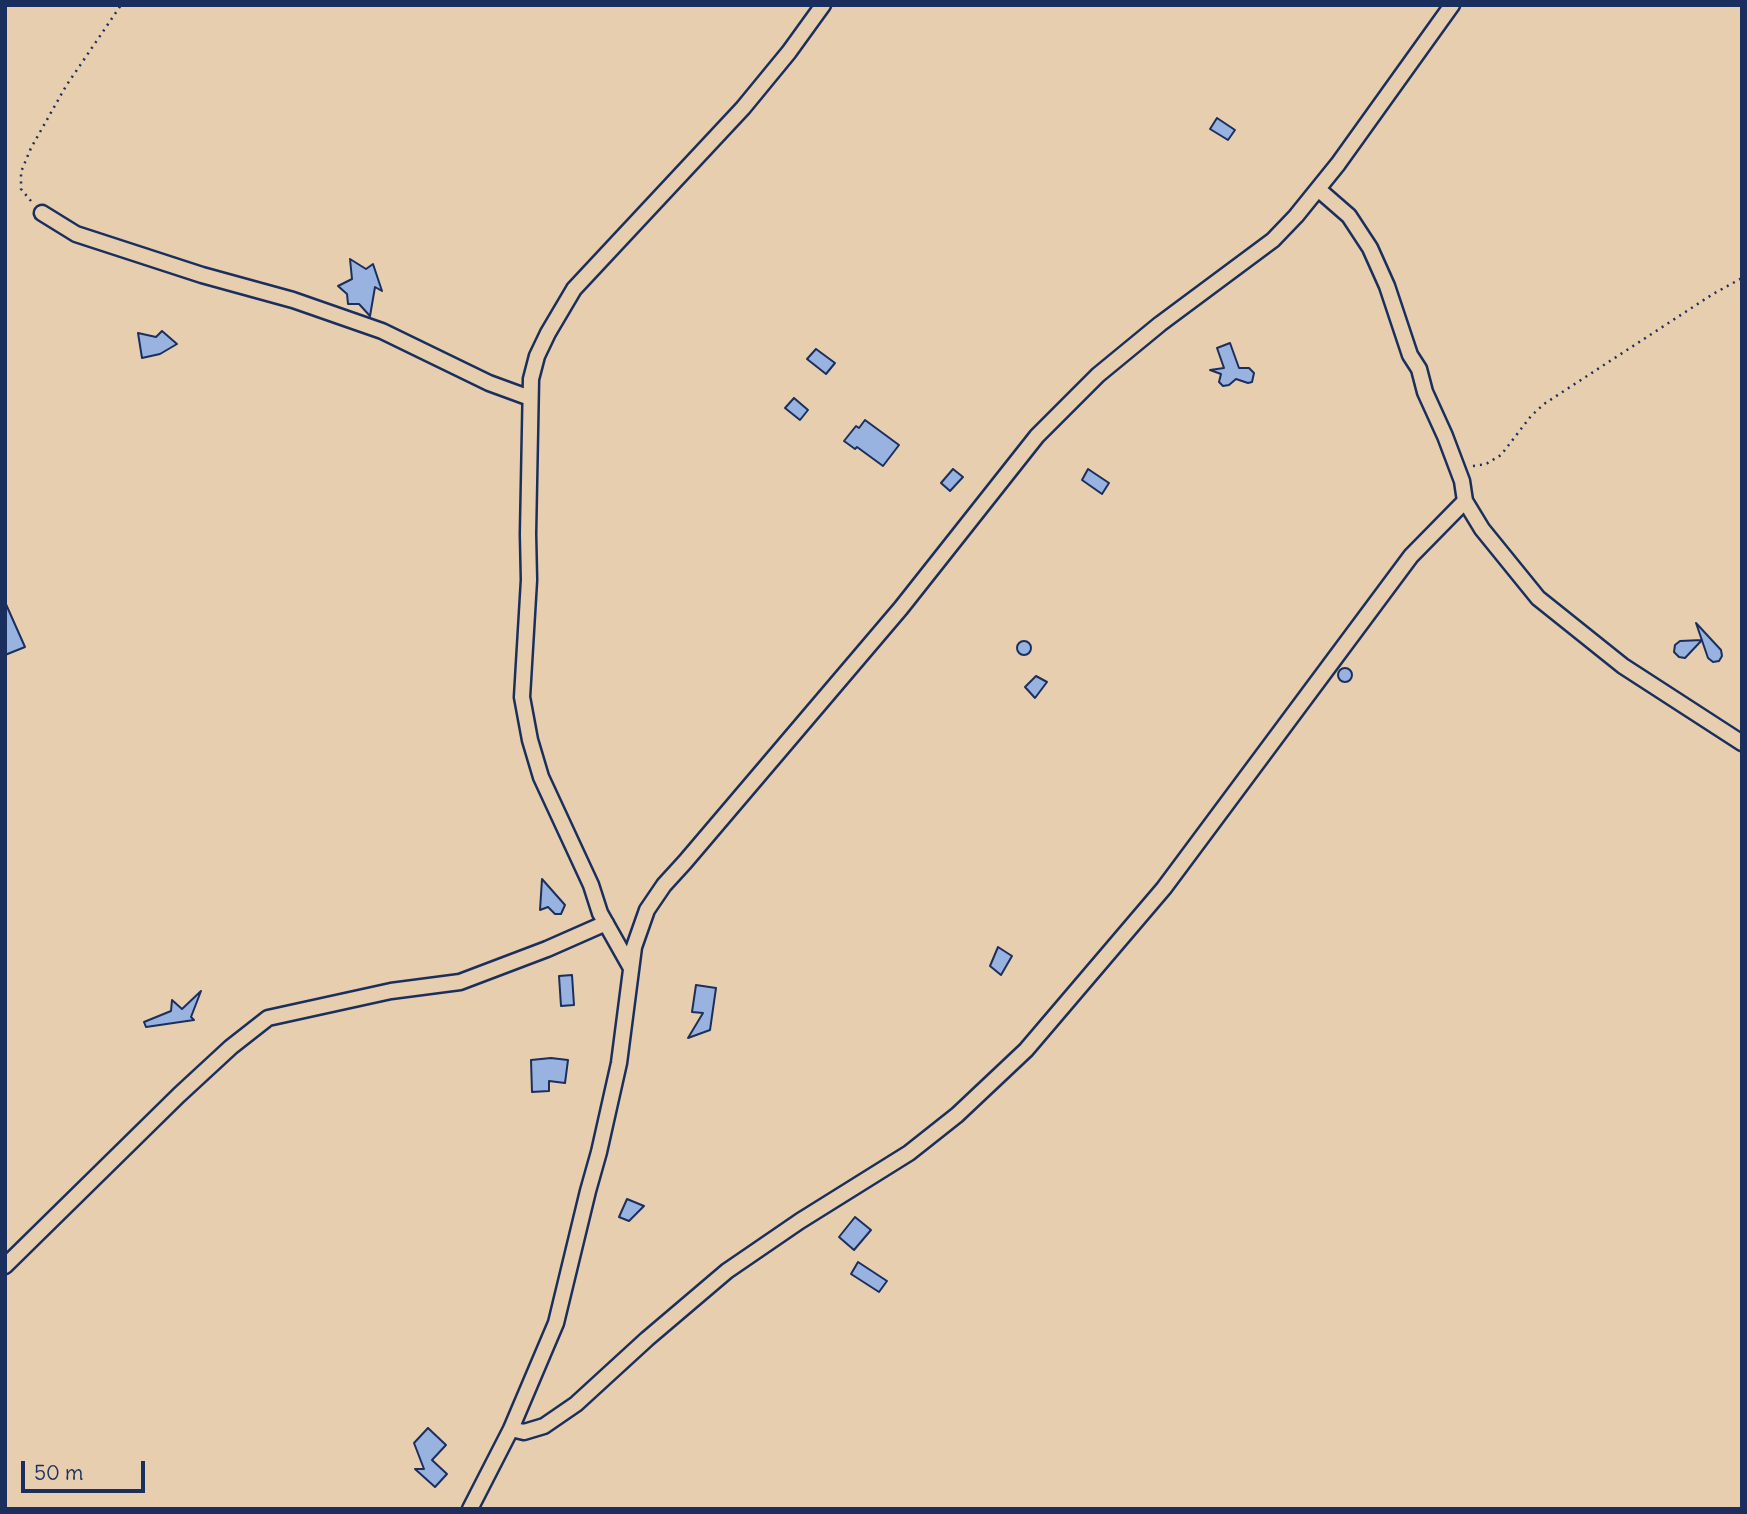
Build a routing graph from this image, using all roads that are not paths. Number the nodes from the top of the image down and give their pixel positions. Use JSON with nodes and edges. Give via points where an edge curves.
{"nodes":[{"id":1,"x":823,"y":5,"type":"edge"},
{"id":2,"x":1452,"y":5,"type":"edge"},
{"id":3,"x":1318,"y":189,"type":"junction"},
{"id":4,"x":42,"y":213,"type":"road end"},
{"id":5,"x":530,"y":398,"type":"junction"},
{"id":6,"x":1465,"y":501,"type":"junction"},
{"id":7,"x":1742,"y":743,"type":"edge"},
{"id":8,"x":606,"y":923,"type":"junction"},
{"id":9,"x":631,"y":969,"type":"junction"},
{"id":10,"x":5,"y":1266,"type":"edge"},
{"id":11,"x":512,"y":1429,"type":"junction"},
{"id":12,"x":470,"y":1509,"type":"edge"}],
"edges":[{"from":1,"to":5,"type":"street","via":[[743,108],[574,289],[537,356]]},
{"from":2,"to":3,"type":"street"},
{"from":3,"to":6,"type":"street","via":[[1349,216],[1370,248],[1458,469]]},
{"from":3,"to":9,"type":"street","via":[[1273,240],[1098,375],[1037,436],[901,608],[664,885],[647,910]]},
{"from":4,"to":5,"type":"street","via":[[76,234],[382,331]]},
{"from":5,"to":8,"type":"street","via":[[529,580],[522,696],[541,777]]},
{"from":6,"to":7,"type":"street","via":[[1538,598],[1623,666]]},
{"from":6,"to":11,"type":"street","via":[[1412,556],[1164,888],[1026,1050],[909,1153],[727,1271],[576,1404],[544,1426],[524,1432]]},
{"from":8,"to":9,"type":"street"},
{"from":8,"to":10,"type":"street","via":[[460,982],[391,991],[268,1018],[179,1095]]},
{"from":9,"to":11,"type":"street","via":[[619,1063],[559,1311]]},
{"from":11,"to":12,"type":"street"}]}
